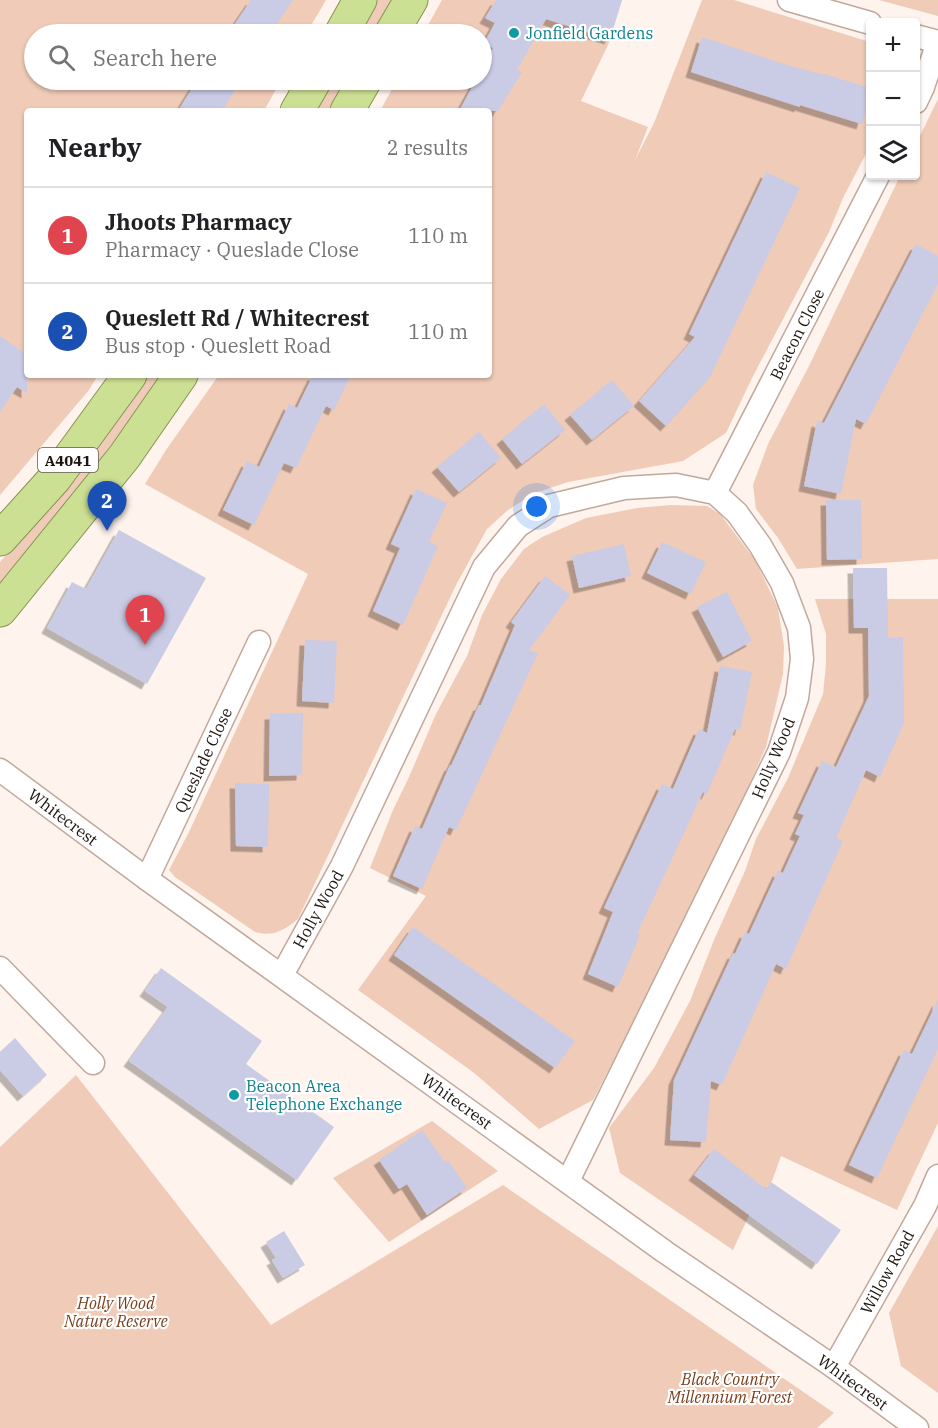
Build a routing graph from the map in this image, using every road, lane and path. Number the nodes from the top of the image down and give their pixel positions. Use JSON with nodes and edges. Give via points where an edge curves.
{"nodes":[{"id":1,"x":360,"y":0,"type":"edge"},
{"id":2,"x":411,"y":0,"type":"edge"},
{"id":3,"x":789,"y":0,"type":"edge"},
{"id":4,"x":866,"y":22,"type":"edge"},
{"id":5,"x":347,"y":24,"type":"edge"},
{"id":6,"x":397,"y":24,"type":"edge"},
{"id":7,"x":920,"y":37,"type":"edge"},
{"id":8,"x":938,"y":42,"type":"edge"},
{"id":9,"x":309,"y":90,"type":"edge"},
{"id":10,"x":359,"y":90,"type":"edge"},
{"id":11,"x":920,"y":93,"type":"edge"},
{"id":12,"x":299,"y":108,"type":"edge"},
{"id":13,"x":349,"y":108,"type":"edge"},
{"id":14,"x":876,"y":180,"type":"edge"},
{"id":15,"x":128,"y":378,"type":"edge"},
{"id":16,"x":179,"y":378,"type":"edge"},
{"id":17,"x":716,"y":493,"type":"junction"},
{"id":18,"x":0,"y":538,"type":"edge"},
{"id":19,"x":0,"y":610,"type":"edge"},
{"id":20,"x":260,"y":642,"type":"dead end"},
{"id":21,"x":0,"y":770,"type":"edge"},
{"id":22,"x":147,"y":879,"type":"junction"},
{"id":23,"x":0,"y":968,"type":"edge"},
{"id":24,"x":282,"y":975,"type":"junction"},
{"id":25,"x":93,"y":1063,"type":"dead end"},
{"id":26,"x":938,"y":1176,"type":"edge"},
{"id":27,"x":568,"y":1181,"type":"junction"},
{"id":28,"x":834,"y":1367,"type":"junction"},
{"id":29,"x":917,"y":1428,"type":"edge"}],
"edges":[{"from":1,"to":5,"type":"highway"},
{"from":2,"to":6,"type":"highway"},
{"from":3,"to":4,"type":"street"},
{"from":7,"to":8,"type":"street"},
{"from":8,"to":11,"type":"street"},
{"from":9,"to":12,"type":"highway"},
{"from":10,"to":13,"type":"highway"},
{"from":14,"to":17,"type":"street","name":"Beacon Close"},
{"from":15,"to":18,"type":"highway","number":"A4041","via":[[55,478]]},
{"from":16,"to":19,"type":"highway","number":"A4041","via":[[124,457]]},
{"from":17,"to":24,"type":"street","name":"Holly Wood","via":[[676,485],[624,488],[549,506],[518,525],[484,567],[342,866]]},
{"from":17,"to":27,"type":"street","name":"Holly Wood","via":[[760,544],[782,583],[799,628],[802,659],[797,698],[779,752]]},
{"from":20,"to":22,"type":"street","name":"Queslade Close"},
{"from":21,"to":22,"type":"street","name":"Whitecrest"},
{"from":22,"to":24,"type":"street","name":"Whitecrest"},
{"from":23,"to":25,"type":"street"},
{"from":24,"to":27,"type":"street","name":"Whitecrest"},
{"from":26,"to":28,"type":"street","name":"Willow Road"},
{"from":27,"to":28,"type":"street","name":"Whitecrest"},
{"from":28,"to":29,"type":"street","name":"Whitecrest"}]}
